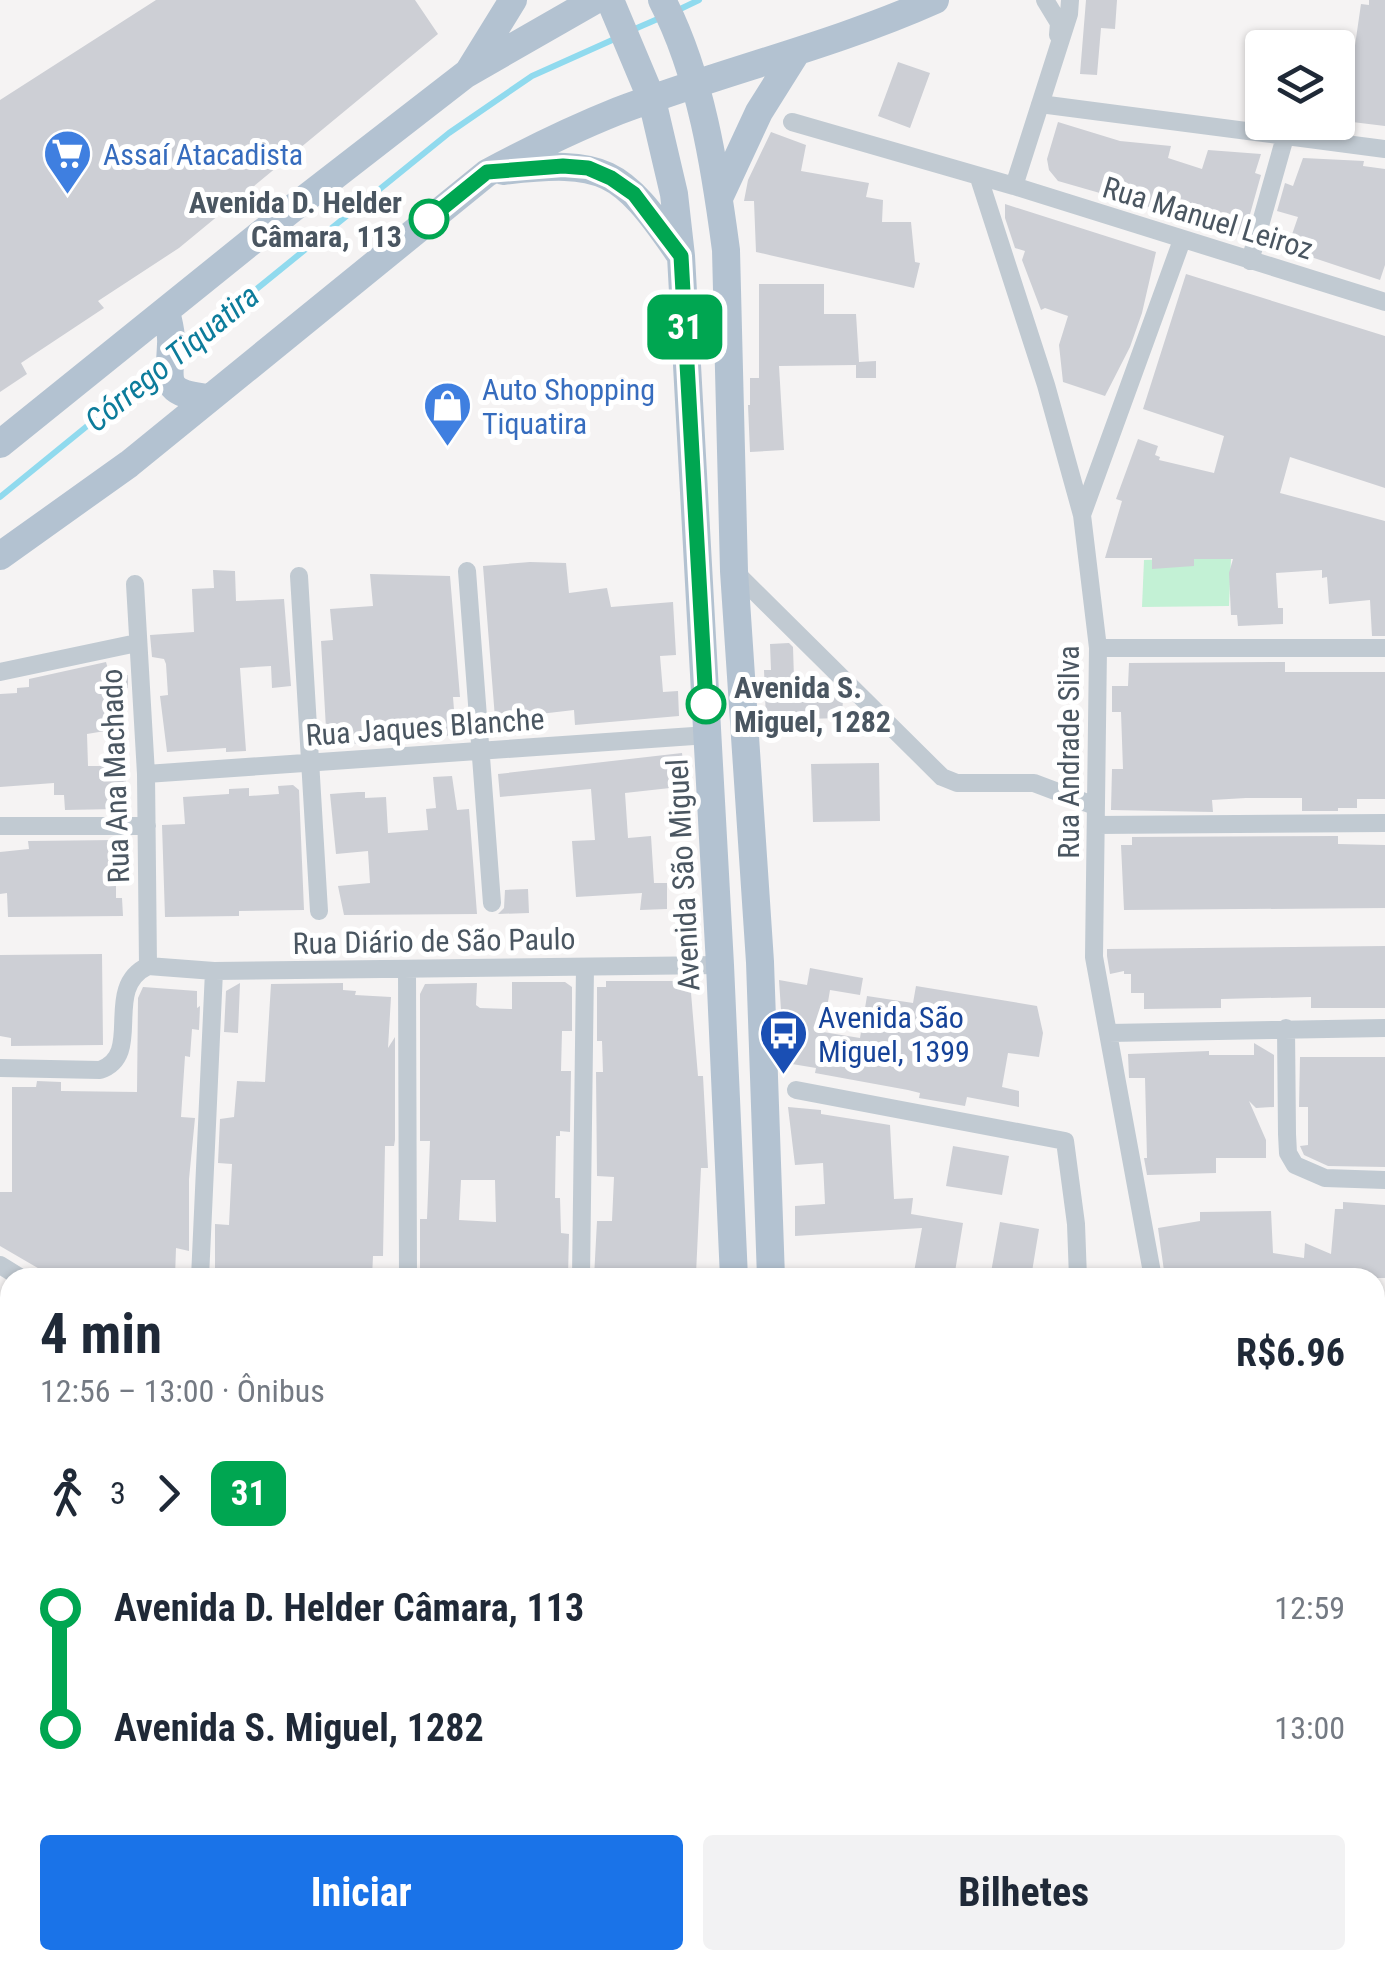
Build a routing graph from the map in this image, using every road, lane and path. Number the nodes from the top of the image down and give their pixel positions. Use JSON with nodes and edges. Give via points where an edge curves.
{"nodes":[{"id":1,"x":513,"y":0,"type":"edge"},
{"id":2,"x":595,"y":0,"type":"edge"},
{"id":3,"x":873,"y":0,"type":"edge"},
{"id":4,"x":935,"y":0,"type":"edge"},
{"id":5,"x":1045,"y":0,"type":"edge"},
{"id":6,"x":1070,"y":0,"type":"edge"},
{"id":7,"x":665,"y":5,"type":"edge"},
{"id":8,"x":620,"y":23,"type":"edge"},
{"id":9,"x":852,"y":34,"type":"junction"},
{"id":10,"x":1058,"y":49,"type":"junction"},
{"id":11,"x":796,"y":53,"type":"junction"},
{"id":12,"x":466,"y":74,"type":"junction"},
{"id":13,"x":694,"y":85,"type":"junction"},
{"id":14,"x":652,"y":100,"type":"junction"},
{"id":15,"x":1040,"y":104,"type":"junction"},
{"id":16,"x":792,"y":122,"type":"dead end"},
{"id":17,"x":1245,"y":131,"type":"edge"},
{"id":18,"x":1284,"y":140,"type":"edge"},
{"id":19,"x":1316,"y":140,"type":"edge"},
{"id":20,"x":1385,"y":149,"type":"edge"},
{"id":21,"x":487,"y":172,"type":"junction"},
{"id":22,"x":979,"y":178,"type":"junction"},
{"id":23,"x":1014,"y":186,"type":"junction"},
{"id":24,"x":720,"y":198,"type":"junction"},
{"id":25,"x":1182,"y":240,"type":"junction"},
{"id":26,"x":681,"y":256,"type":"junction"},
{"id":27,"x":1250,"y":262,"type":"junction"},
{"id":28,"x":1385,"y":302,"type":"edge"},
{"id":29,"x":166,"y":311,"type":"junction"},
{"id":30,"x":208,"y":398,"type":"junction"},
{"id":31,"x":0,"y":444,"type":"edge"},
{"id":32,"x":1082,"y":515,"type":"junction"},
{"id":33,"x":0,"y":556,"type":"edge"},
{"id":34,"x":467,"y":571,"type":"dead end"},
{"id":35,"x":734,"y":571,"type":"junction"},
{"id":36,"x":299,"y":576,"type":"dead end"},
{"id":37,"x":136,"y":584,"type":"dead end"},
{"id":38,"x":137,"y":642,"type":"junction"},
{"id":39,"x":1098,"y":648,"type":"junction"},
{"id":40,"x":1385,"y":648,"type":"edge"},
{"id":41,"x":0,"y":672,"type":"edge"},
{"id":42,"x":708,"y":735,"type":"junction"},
{"id":43,"x":480,"y":750,"type":"junction"},
{"id":44,"x":310,"y":762,"type":"junction"},
{"id":45,"x":146,"y":774,"type":"junction"},
{"id":46,"x":1090,"y":810,"type":"junction"},
{"id":47,"x":1385,"y":822,"type":"edge"},
{"id":48,"x":0,"y":826,"type":"edge"},
{"id":49,"x":147,"y":826,"type":"junction"},
{"id":50,"x":492,"y":903,"type":"dead end"},
{"id":51,"x":320,"y":911,"type":"dead end"},
{"id":52,"x":720,"y":965,"type":"junction"},
{"id":53,"x":148,"y":966,"type":"junction"},
{"id":54,"x":584,"y":967,"type":"junction"},
{"id":55,"x":407,"y":969,"type":"junction"},
{"id":56,"x":214,"y":970,"type":"junction"},
{"id":57,"x":1286,"y":1028,"type":"junction"},
{"id":58,"x":1385,"y":1028,"type":"edge"},
{"id":59,"x":1108,"y":1033,"type":"junction"},
{"id":60,"x":0,"y":1068,"type":"edge"},
{"id":61,"x":796,"y":1090,"type":"dead end"},
{"id":62,"x":1385,"y":1180,"type":"edge"},
{"id":63,"x":200,"y":1268,"type":"edge"},
{"id":64,"x":408,"y":1268,"type":"edge"},
{"id":65,"x":581,"y":1268,"type":"edge"},
{"id":66,"x":734,"y":1268,"type":"edge"},
{"id":67,"x":770,"y":1268,"type":"edge"},
{"id":68,"x":1078,"y":1268,"type":"edge"},
{"id":69,"x":1152,"y":1268,"type":"edge"}],
"edges":[{"from":1,"to":12,"type":"main road"},
{"from":2,"to":12,"type":"main road"},
{"from":3,"to":9,"type":"main road"},
{"from":4,"to":9,"type":"main road"},
{"from":5,"to":10,"type":"street","via":[[1059,23]]},
{"from":6,"to":10,"type":"street"},
{"from":7,"to":13,"type":"main road"},
{"from":8,"to":14,"type":"main road","name":"Avenida São Miguel"},
{"from":9,"to":11,"type":"main road"},
{"from":10,"to":15,"type":"street"},
{"from":11,"to":13,"type":"main road"},
{"from":11,"to":24,"type":"main road","via":[[759,112]]},
{"from":12,"to":29,"type":"main road"},
{"from":13,"to":14,"type":"main road"},
{"from":13,"to":24,"type":"main road"},
{"from":14,"to":21,"type":"main road"},
{"from":14,"to":26,"type":"main road","name":"Avenida São Miguel"},
{"from":15,"to":17,"type":"street"},
{"from":15,"to":23,"type":"street"},
{"from":16,"to":22,"type":"street","name":"Rua Manuel Leiroz"},
{"from":18,"to":27,"type":"street"},
{"from":19,"to":20,"type":"street"},
{"from":21,"to":26,"type":"main road","via":[[588,168],[634,194]]},
{"from":21,"to":30,"type":"main road"},
{"from":22,"to":23,"type":"street","name":"Rua Manuel Leiroz"},
{"from":22,"to":32,"type":"street"},
{"from":23,"to":25,"type":"street","name":"Rua Manuel Leiroz"},
{"from":24,"to":35,"type":"main road"},
{"from":25,"to":27,"type":"street","name":"Rua Manuel Leiroz"},
{"from":25,"to":32,"type":"street","name":"Rua Andrade Silva"},
{"from":26,"to":42,"type":"main road","name":"Avenida São Miguel"},
{"from":27,"to":28,"type":"street","name":"Rua Manuel Leiroz"},
{"from":29,"to":30,"type":"main road","via":[[170,382],[178,391]]},
{"from":29,"to":31,"type":"main road"},
{"from":30,"to":33,"type":"main road"},
{"from":32,"to":39,"type":"street","name":"Rua Andrade Silva"},
{"from":34,"to":43,"type":"street"},
{"from":35,"to":46,"type":"street","via":[[942,777],[1044,786]]},
{"from":35,"to":67,"type":"main road","via":[[760,962]]},
{"from":36,"to":44,"type":"street"},
{"from":37,"to":38,"type":"street","name":"Rua Ana Machado"},
{"from":38,"to":41,"type":"street"},
{"from":38,"to":45,"type":"street","name":"Rua Ana Machado"},
{"from":39,"to":40,"type":"street"},
{"from":39,"to":46,"type":"street","name":"Rua Andrade Silva"},
{"from":42,"to":43,"type":"street","name":"Rua Jaques Blanche"},
{"from":42,"to":52,"type":"main road","name":"Avenida São Miguel"},
{"from":43,"to":44,"type":"street","name":"Rua Jaques Blanche"},
{"from":43,"to":50,"type":"street"},
{"from":44,"to":45,"type":"street","name":"Rua Jaques Blanche"},
{"from":44,"to":51,"type":"street"},
{"from":45,"to":49,"type":"street","name":"Rua Ana Machado"},
{"from":46,"to":47,"type":"street"},
{"from":46,"to":59,"type":"street","name":"Rua Andrade Silva","via":[[1094,957]]},
{"from":48,"to":49,"type":"street"},
{"from":49,"to":53,"type":"street","name":"Rua Ana Machado"},
{"from":52,"to":54,"type":"street","name":"Rua Diário de São Paulo"},
{"from":52,"to":66,"type":"main road","name":"Avenida São Miguel"},
{"from":53,"to":56,"type":"street","name":"Rua Diário de São Paulo"},
{"from":53,"to":60,"type":"street","via":[[126,988],[119,1056],[109,1067]]},
{"from":54,"to":55,"type":"street","name":"Rua Diário de São Paulo"},
{"from":54,"to":65,"type":"street"},
{"from":55,"to":56,"type":"street","name":"Rua Diário de São Paulo"},
{"from":55,"to":64,"type":"street"},
{"from":56,"to":63,"type":"street"},
{"from":57,"to":58,"type":"street"},
{"from":57,"to":59,"type":"street"},
{"from":57,"to":62,"type":"street","via":[[1288,1153],[1295,1165],[1325,1178]]},
{"from":59,"to":69,"type":"street","name":"Rua Andrade Silva"},
{"from":61,"to":68,"type":"street","via":[[1065,1142]]}]}
